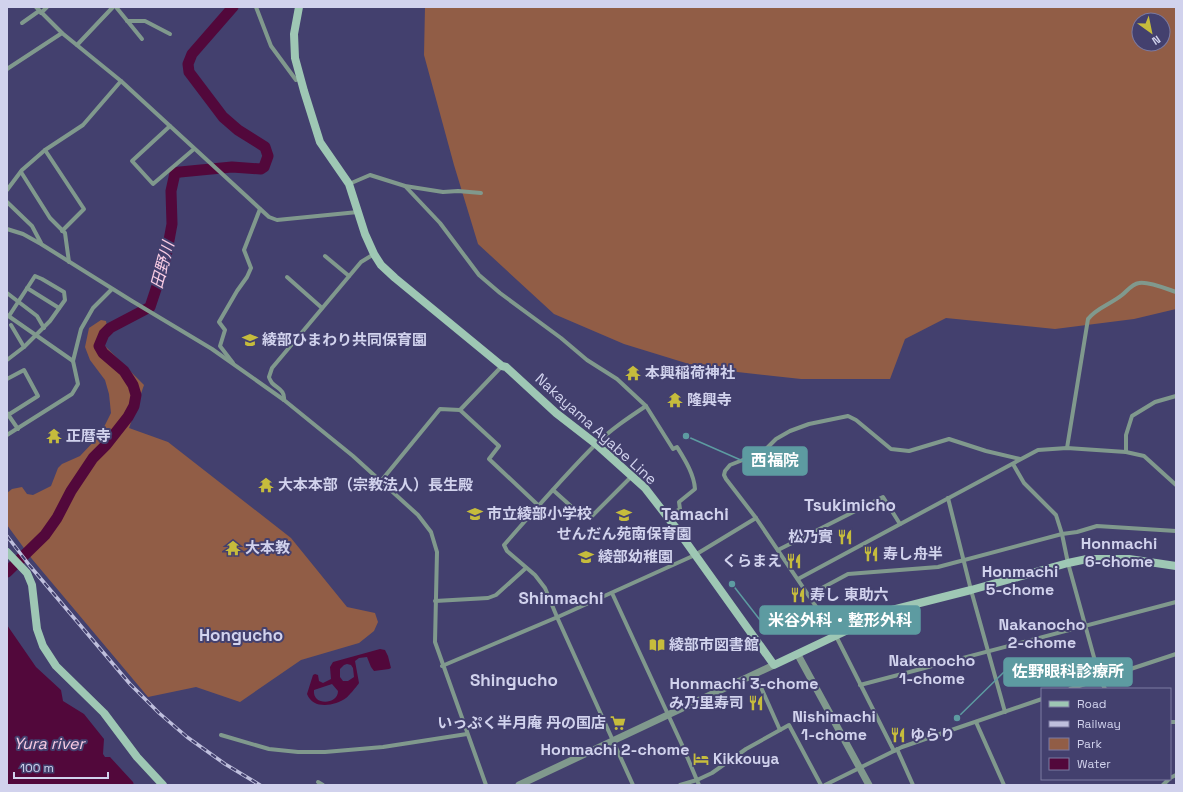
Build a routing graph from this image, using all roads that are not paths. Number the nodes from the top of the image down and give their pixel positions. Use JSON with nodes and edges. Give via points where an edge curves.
{"nodes":[{"id":1,"x":48,"y":7,"type":"edge"},
{"id":2,"x":114,"y":7,"type":"edge"},
{"id":3,"x":256,"y":7,"type":"edge"},
{"id":4,"x":299,"y":7,"type":"edge"},
{"id":5,"x":39,"y":10,"type":"edge"},
{"id":6,"x":127,"y":21,"type":"junction"},
{"id":7,"x":22,"y":23,"type":"dead end"},
{"id":8,"x":62,"y":33,"type":"junction"},
{"id":9,"x":170,"y":34,"type":"dead end"},
{"id":10,"x":142,"y":39,"type":"dead end"},
{"id":11,"x":77,"y":45,"type":"junction"},
{"id":12,"x":7,"y":69,"type":"edge"},
{"id":13,"x":300,"y":78,"type":"junction"},
{"id":14,"x":121,"y":81,"type":"junction"},
{"id":15,"x":170,"y":126,"type":"junction"},
{"id":16,"x":194,"y":149,"type":"junction"},
{"id":17,"x":45,"y":150,"type":"junction"},
{"id":18,"x":21,"y":172,"type":"junction"},
{"id":19,"x":349,"y":184,"type":"junction"},
{"id":20,"x":406,"y":186,"type":"junction"},
{"id":21,"x":7,"y":190,"type":"edge"},
{"id":22,"x":481,"y":193,"type":"dead end"},
{"id":23,"x":7,"y":202,"type":"edge"},
{"id":24,"x":260,"y":208,"type":"junction"},
{"id":25,"x":358,"y":212,"type":"junction"},
{"id":26,"x":7,"y":229,"type":"edge"},
{"id":27,"x":62,"y":231,"type":"junction"},
{"id":28,"x":41,"y":244,"type":"junction"},
{"id":29,"x":374,"y":254,"type":"junction"},
{"id":30,"x":325,"y":256,"type":"dead end"},
{"id":31,"x":69,"y":262,"type":"junction"},
{"id":32,"x":349,"y":276,"type":"junction"},
{"id":33,"x":287,"y":277,"type":"dead end"},
{"id":34,"x":27,"y":288,"type":"junction"},
{"id":35,"x":112,"y":289,"type":"junction"},
{"id":36,"x":1176,"y":292,"type":"edge"},
{"id":37,"x":7,"y":293,"type":"edge"},
{"id":38,"x":18,"y":302,"type":"junction"},
{"id":39,"x":59,"y":308,"type":"junction"},
{"id":40,"x":322,"y":308,"type":"junction"},
{"id":41,"x":8,"y":315,"type":"edge"},
{"id":42,"x":17,"y":321,"type":"junction"},
{"id":43,"x":9,"y":326,"type":"edge"},
{"id":44,"x":44,"y":328,"type":"junction"},
{"id":45,"x":36,"y":336,"type":"junction"},
{"id":46,"x":24,"y":347,"type":"junction"},
{"id":47,"x":7,"y":360,"type":"edge"},
{"id":48,"x":73,"y":361,"type":"junction"},
{"id":49,"x":234,"y":365,"type":"junction"},
{"id":50,"x":502,"y":366,"type":"junction"},
{"id":51,"x":7,"y":379,"type":"edge"},
{"id":52,"x":1176,"y":396,"type":"edge"},
{"id":53,"x":284,"y":400,"type":"junction"},
{"id":54,"x":646,"y":406,"type":"junction"},
{"id":55,"x":460,"y":410,"type":"junction"},
{"id":56,"x":8,"y":414,"type":"edge"},
{"id":57,"x":18,"y":428,"type":"junction"},
{"id":58,"x":7,"y":435,"type":"edge"},
{"id":59,"x":596,"y":444,"type":"junction"},
{"id":60,"x":1067,"y":448,"type":"junction"},
{"id":61,"x":1126,"y":452,"type":"junction"},
{"id":62,"x":1020,"y":459,"type":"junction"},
{"id":63,"x":1013,"y":464,"type":"junction"},
{"id":64,"x":632,"y":476,"type":"junction"},
{"id":65,"x":381,"y":481,"type":"junction"},
{"id":66,"x":1176,"y":485,"type":"edge"},
{"id":67,"x":553,"y":490,"type":"junction"},
{"id":68,"x":948,"y":498,"type":"junction"},
{"id":69,"x":539,"y":506,"type":"junction"},
{"id":70,"x":668,"y":517,"type":"junction"},
{"id":71,"x":756,"y":518,"type":"junction"},
{"id":72,"x":900,"y":524,"type":"junction"},
{"id":73,"x":1176,"y":531,"type":"edge"},
{"id":74,"x":1062,"y":534,"type":"junction"},
{"id":75,"x":778,"y":550,"type":"junction"},
{"id":76,"x":7,"y":552,"type":"edge"},
{"id":77,"x":695,"y":555,"type":"junction"},
{"id":78,"x":964,"y":560,"type":"junction"},
{"id":79,"x":1068,"y":563,"type":"junction"},
{"id":80,"x":1176,"y":566,"type":"edge"},
{"id":81,"x":526,"y":568,"type":"junction"},
{"id":82,"x":798,"y":579,"type":"junction"},
{"id":83,"x":971,"y":590,"type":"junction"},
{"id":84,"x":612,"y":593,"type":"junction"},
{"id":85,"x":809,"y":595,"type":"junction"},
{"id":86,"x":435,"y":601,"type":"junction"},
{"id":87,"x":1176,"y":602,"type":"edge"},
{"id":88,"x":557,"y":617,"type":"junction"},
{"id":89,"x":1086,"y":626,"type":"junction"},
{"id":90,"x":836,"y":636,"type":"junction"},
{"id":91,"x":988,"y":651,"type":"junction"},
{"id":92,"x":1176,"y":654,"type":"edge"},
{"id":93,"x":798,"y":655,"type":"junction"},
{"id":94,"x":774,"y":665,"type":"junction"},
{"id":95,"x":442,"y":666,"type":"junction"},
{"id":96,"x":755,"y":674,"type":"junction"},
{"id":97,"x":1100,"y":679,"type":"junction"},
{"id":98,"x":860,"y":685,"type":"junction"},
{"id":99,"x":1073,"y":688,"type":"edge"},
{"id":100,"x":1104,"y":688,"type":"edge"},
{"id":101,"x":1041,"y":699,"type":"edge"},
{"id":102,"x":1005,"y":712,"type":"junction"},
{"id":103,"x":668,"y":716,"type":"junction"},
{"id":104,"x":976,"y":722,"type":"junction"},
{"id":105,"x":780,"y":730,"type":"junction"},
{"id":106,"x":467,"y":734,"type":"junction"},
{"id":107,"x":221,"y":735,"type":"dead end"},
{"id":108,"x":613,"y":741,"type":"junction"},
{"id":109,"x":895,"y":750,"type":"junction"},
{"id":110,"x":860,"y":768,"type":"junction"},
{"id":111,"x":318,"y":782,"type":"dead end"},
{"id":112,"x":698,"y":783,"type":"edge"},
{"id":113,"x":163,"y":785,"type":"edge"},
{"id":114,"x":323,"y":785,"type":"edge"},
{"id":115,"x":486,"y":785,"type":"edge"},
{"id":116,"x":519,"y":785,"type":"edge"},
{"id":117,"x":633,"y":785,"type":"edge"},
{"id":118,"x":680,"y":785,"type":"edge"},
{"id":119,"x":821,"y":785,"type":"edge"},
{"id":120,"x":825,"y":785,"type":"edge"},
{"id":121,"x":869,"y":785,"type":"edge"},
{"id":122,"x":913,"y":785,"type":"edge"},
{"id":123,"x":1004,"y":785,"type":"edge"}],
"edges":[{"from":1,"to":5,"type":"street"},
{"from":2,"to":6,"type":"street"},
{"from":2,"to":11,"type":"street"},
{"from":3,"to":13,"type":"street","via":[[271,46],[296,80]]},
{"from":4,"to":13,"type":"main road","name":"Nakayama Ayabe Line","via":[[294,34],[295,58]]},
{"from":5,"to":7,"type":"street"},
{"from":5,"to":8,"type":"street"},
{"from":6,"to":9,"type":"street","via":[[145,21]]},
{"from":6,"to":10,"type":"street"},
{"from":8,"to":11,"type":"street"},
{"from":8,"to":12,"type":"street"},
{"from":11,"to":14,"type":"street"},
{"from":13,"to":19,"type":"main road","name":"Nakayama Ayabe Line","via":[[320,142]]},
{"from":14,"to":15,"type":"street"},
{"from":14,"to":17,"type":"street","via":[[83,125]]},
{"from":15,"to":16,"type":"street"},
{"from":15,"to":16,"type":"street","via":[[132,161],[153,184]]},
{"from":16,"to":24,"type":"street"},
{"from":17,"to":18,"type":"street"},
{"from":17,"to":27,"type":"street","via":[[84,209]]},
{"from":18,"to":21,"type":"street"},
{"from":18,"to":27,"type":"street","via":[[50,218]]},
{"from":19,"to":20,"type":"street","via":[[370,175]]},
{"from":19,"to":25,"type":"main road","name":"Nakayama Ayabe Line"},
{"from":20,"to":22,"type":"street","via":[[444,192]]},
{"from":20,"to":54,"type":"street","via":[[440,223],[480,275],[587,360],[617,379]]},
{"from":23,"to":28,"type":"street","via":[[32,226]]},
{"from":24,"to":25,"type":"street","via":[[269,217],[277,220]]},
{"from":24,"to":49,"type":"street","via":[[244,250],[251,268],[219,322],[225,330],[220,346]]},
{"from":25,"to":29,"type":"main road","name":"Nakayama Ayabe Line"},
{"from":26,"to":28,"type":"street"},
{"from":27,"to":31,"type":"street","via":[[65,233]]},
{"from":28,"to":31,"type":"street"},
{"from":29,"to":32,"type":"street","via":[[361,262]]},
{"from":29,"to":50,"type":"main road","name":"Nakayama Ayabe Line","via":[[395,278]]},
{"from":30,"to":32,"type":"street"},
{"from":31,"to":35,"type":"street"},
{"from":32,"to":40,"type":"street"},
{"from":33,"to":40,"type":"street"},
{"from":34,"to":38,"type":"street"},
{"from":34,"to":39,"type":"street"},
{"from":34,"to":39,"type":"street","via":[[34,276],[64,292],[65,300]]},
{"from":35,"to":48,"type":"street","via":[[87,317],[81,329]]},
{"from":35,"to":49,"type":"street"},
{"from":36,"to":60,"type":"street","via":[[1139,283],[1088,319]]},
{"from":37,"to":38,"type":"street"},
{"from":38,"to":41,"type":"street"},
{"from":38,"to":44,"type":"street","via":[[37,316]]},
{"from":39,"to":44,"type":"street"},
{"from":40,"to":53,"type":"street","via":[[272,368],[269,377],[272,383],[281,389]]},
{"from":41,"to":42,"type":"street"},
{"from":42,"to":43,"type":"street"},
{"from":42,"to":45,"type":"street"},
{"from":43,"to":46,"type":"street"},
{"from":44,"to":45,"type":"street"},
{"from":45,"to":46,"type":"street"},
{"from":45,"to":48,"type":"street"},
{"from":46,"to":47,"type":"street"},
{"from":48,"to":57,"type":"street","via":[[78,384],[72,394]]},
{"from":49,"to":53,"type":"street"},
{"from":50,"to":55,"type":"street"},
{"from":50,"to":59,"type":"main road","name":"Nakayama Ayabe Line"},
{"from":51,"to":56,"type":"street","via":[[24,370],[38,396]]},
{"from":52,"to":61,"type":"street","via":[[1154,402],[1132,416],[1126,435]]},
{"from":53,"to":65,"type":"street"},
{"from":54,"to":59,"type":"street"},
{"from":54,"to":70,"type":"street","via":[[673,450],[677,447],[694,481],[695,490],[678,502],[680,509]]},
{"from":55,"to":65,"type":"street","via":[[440,409]]},
{"from":55,"to":69,"type":"street","via":[[499,446],[489,459]]},
{"from":56,"to":57,"type":"street"},
{"from":57,"to":58,"type":"street"},
{"from":59,"to":64,"type":"main road","name":"Nakayama Ayabe Line"},
{"from":59,"to":67,"type":"street"},
{"from":60,"to":61,"type":"street"},
{"from":60,"to":62,"type":"street","via":[[1038,450]]},
{"from":61,"to":66,"type":"street","via":[[1144,456]]},
{"from":62,"to":63,"type":"street"},
{"from":62,"to":71,"type":"street","via":[[949,438],[910,451],[891,449],[848,416],[809,424],[790,431],[766,449],[730,466],[725,471],[726,479]]},
{"from":63,"to":68,"type":"street"},
{"from":63,"to":74,"type":"street","via":[[1024,483],[1056,515]]},
{"from":64,"to":67,"type":"street","via":[[590,517],[583,517]]},
{"from":64,"to":70,"type":"main road","name":"Nakayama Ayabe Line"},
{"from":65,"to":86,"type":"street","via":[[418,515],[430,532],[436,552]]},
{"from":67,"to":69,"type":"street"},
{"from":68,"to":72,"type":"street"},
{"from":68,"to":78,"type":"street"},
{"from":69,"to":81,"type":"street","via":[[504,545]]},
{"from":70,"to":77,"type":"main road","name":"Nakayama Ayabe Line"},
{"from":71,"to":75,"type":"street"},
{"from":71,"to":77,"type":"street"},
{"from":72,"to":75,"type":"street","via":[[883,497]]},
{"from":72,"to":82,"type":"street"},
{"from":73,"to":74,"type":"street","via":[[1097,526]]},
{"from":74,"to":78,"type":"street"},
{"from":74,"to":79,"type":"street"},
{"from":75,"to":82,"type":"street"},
{"from":76,"to":113,"type":"main road","via":[[27,573],[32,585],[37,629],[43,646],[56,666],[104,713],[137,757]]},
{"from":77,"to":84,"type":"street"},
{"from":77,"to":94,"type":"main road","name":"Nakayama Ayabe Line"},
{"from":78,"to":83,"type":"street"},
{"from":78,"to":85,"type":"street","via":[[938,567],[848,574]]},
{"from":79,"to":80,"type":"main road","via":[[1087,559],[1129,559]]},
{"from":79,"to":83,"type":"main road"},
{"from":79,"to":89,"type":"street"},
{"from":81,"to":86,"type":"street","via":[[496,595],[488,598]]},
{"from":81,"to":88,"type":"street","via":[[545,588]]},
{"from":82,"to":85,"type":"street"},
{"from":83,"to":90,"type":"main road","via":[[888,611]]},
{"from":83,"to":91,"type":"street"},
{"from":84,"to":88,"type":"street"},
{"from":84,"to":103,"type":"street"},
{"from":85,"to":90,"type":"street"},
{"from":86,"to":95,"type":"street","via":[[435,642]]},
{"from":87,"to":89,"type":"street"},
{"from":88,"to":95,"type":"street"},
{"from":88,"to":108,"type":"street"},
{"from":89,"to":91,"type":"street"},
{"from":89,"to":97,"type":"street"},
{"from":90,"to":93,"type":"main road"},
{"from":90,"to":98,"type":"street"},
{"from":91,"to":98,"type":"street"},
{"from":91,"to":102,"type":"street"},
{"from":92,"to":97,"type":"street"},
{"from":93,"to":94,"type":"main road"},
{"from":93,"to":110,"type":"street"},
{"from":94,"to":96,"type":"street"},
{"from":95,"to":106,"type":"street"},
{"from":96,"to":103,"type":"street"},
{"from":96,"to":105,"type":"street"},
{"from":97,"to":99,"type":"street"},
{"from":97,"to":100,"type":"street"},
{"from":98,"to":109,"type":"street"},
{"from":101,"to":102,"type":"street"},
{"from":102,"to":104,"type":"street"},
{"from":103,"to":108,"type":"street"},
{"from":103,"to":112,"type":"street"},
{"from":104,"to":109,"type":"street"},
{"from":104,"to":123,"type":"street"},
{"from":105,"to":112,"type":"street","via":[[746,749]]},
{"from":105,"to":119,"type":"street","via":[[789,725]]},
{"from":106,"to":107,"type":"street","via":[[383,748],[325,752],[269,749]]},
{"from":106,"to":115,"type":"street"},
{"from":108,"to":116,"type":"street"},
{"from":108,"to":117,"type":"street"},
{"from":109,"to":110,"type":"street"},
{"from":109,"to":122,"type":"street"},
{"from":110,"to":120,"type":"street"},
{"from":110,"to":121,"type":"street"},
{"from":111,"to":114,"type":"street"},
{"from":112,"to":118,"type":"street"}]}
